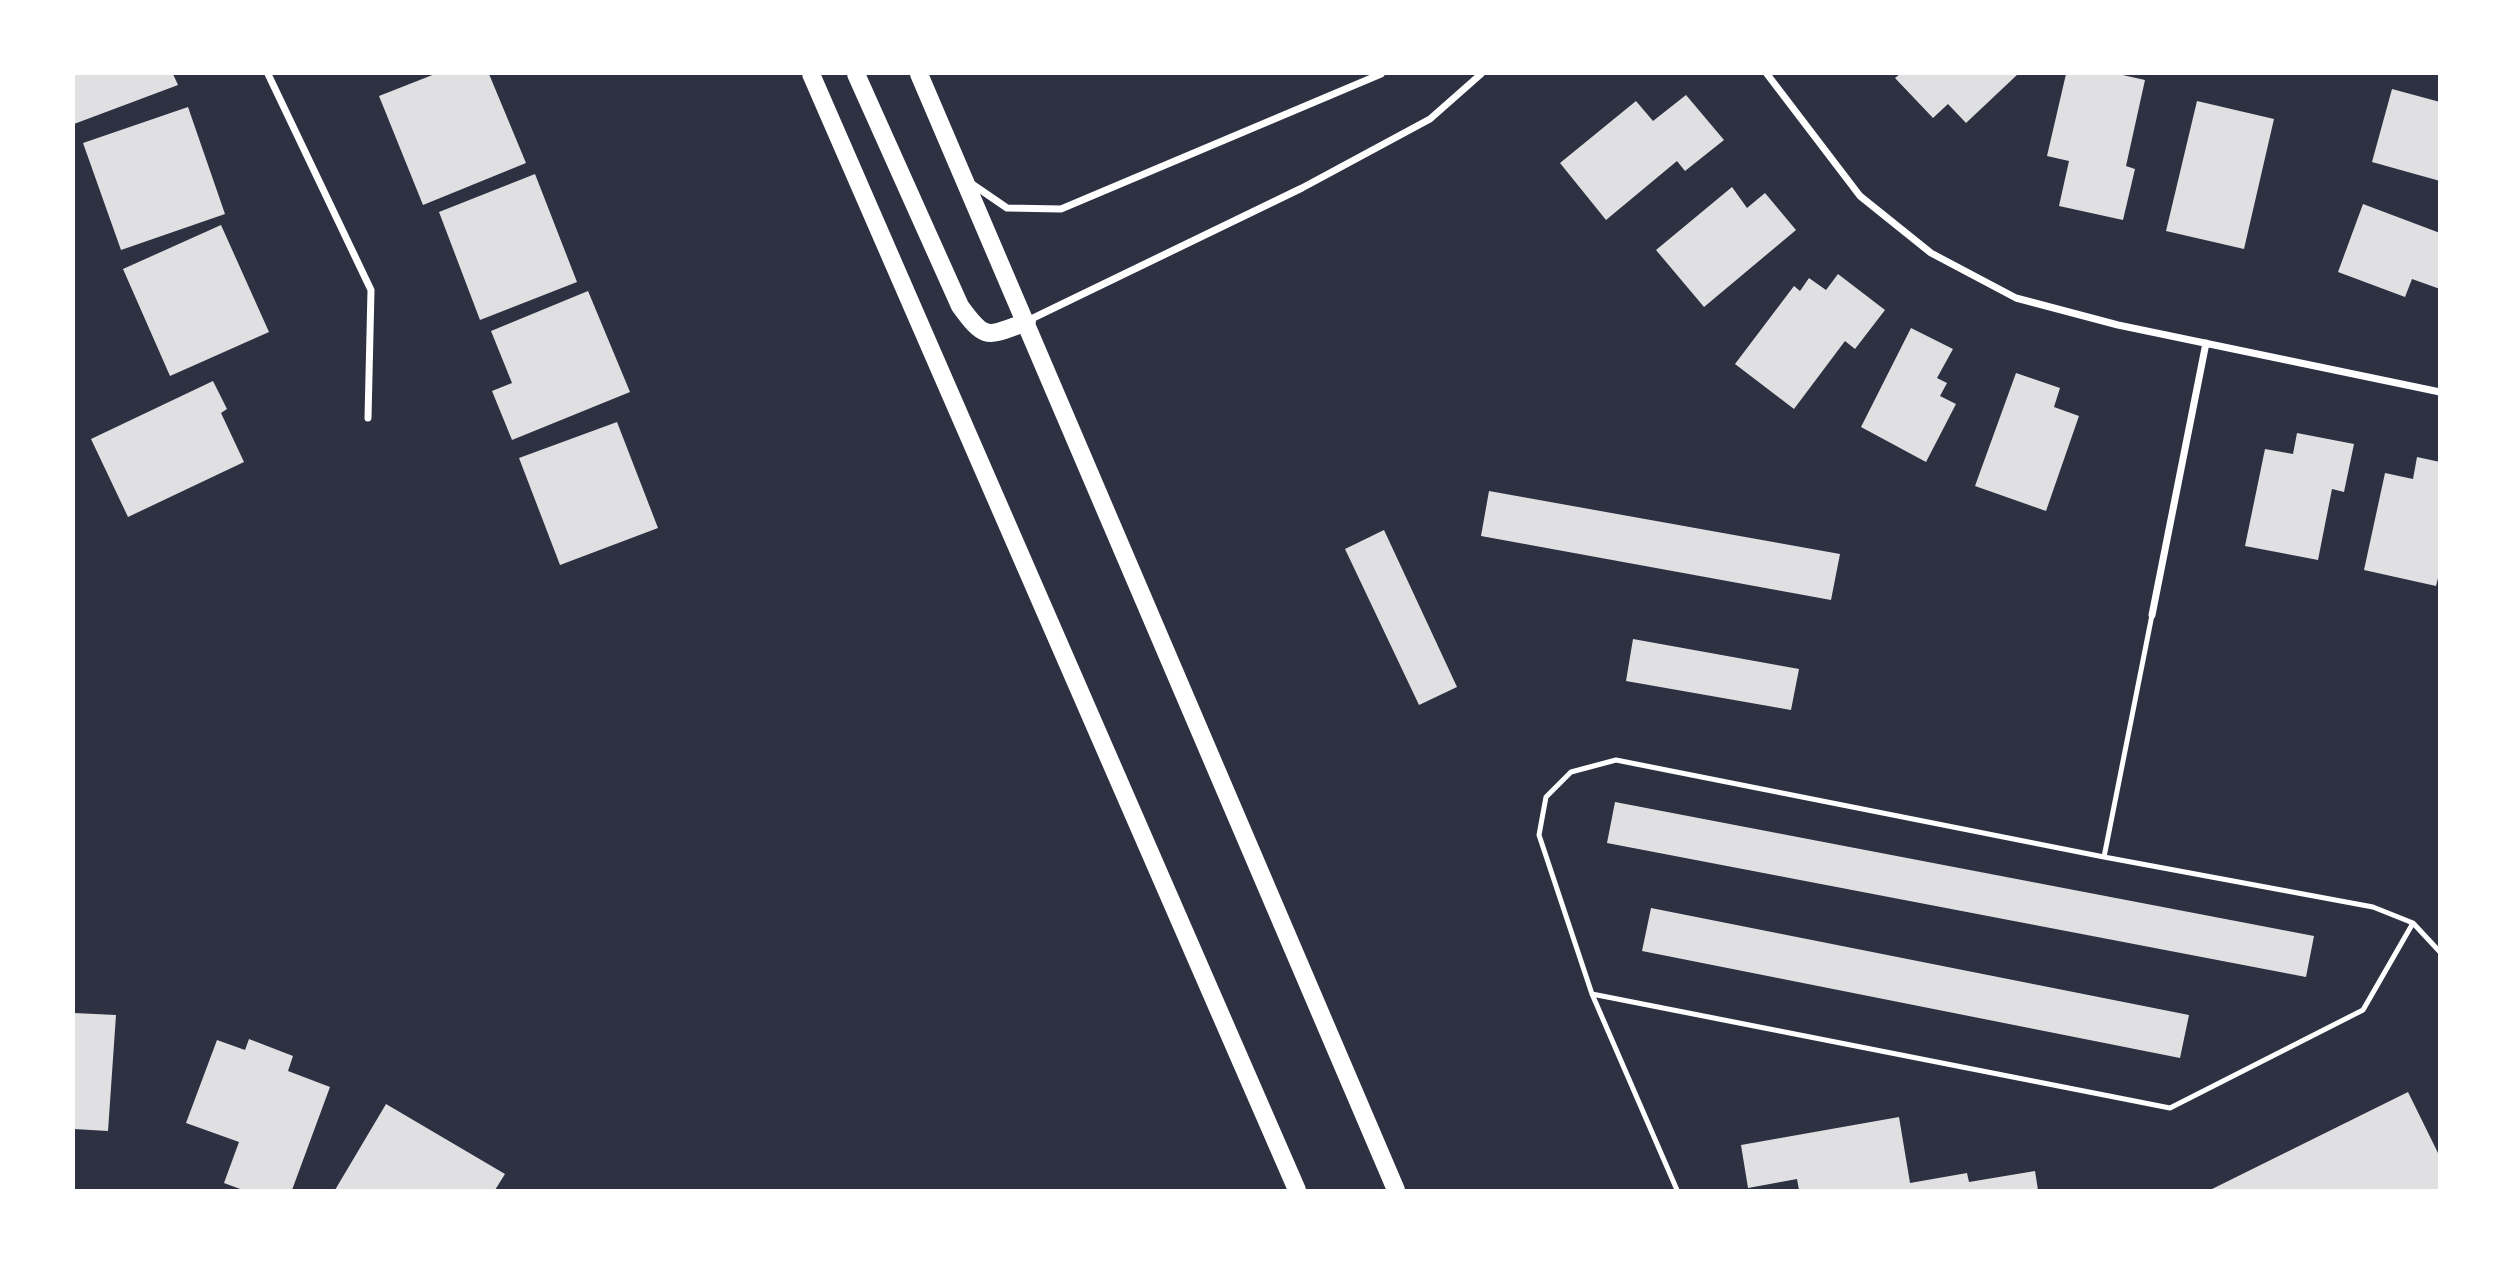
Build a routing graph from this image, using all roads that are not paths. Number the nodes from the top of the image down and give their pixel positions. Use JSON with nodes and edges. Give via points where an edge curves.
{"nodes":[{"id":1,"x":268,"y":74,"type":"edge"},
{"id":2,"x":811,"y":74,"type":"edge"},
{"id":3,"x":856,"y":74,"type":"edge"},
{"id":4,"x":919,"y":74,"type":"edge"},
{"id":5,"x":1381,"y":74,"type":"edge"},
{"id":6,"x":1481,"y":74,"type":"edge"},
{"id":7,"x":1766,"y":74,"type":"edge"},
{"id":8,"x":966,"y":180,"type":"junction"},
{"id":9,"x":1027,"y":322,"type":"junction"},
{"id":10,"x":2206,"y":343,"type":"junction"},
{"id":11,"x":2440,"y":392,"type":"edge"},
{"id":12,"x":368,"y":418,"type":"dead end"},
{"id":13,"x":2152,"y":615,"type":"joint"},
{"id":14,"x":2104,"y":857,"type":"junction"},
{"id":15,"x":2413,"y":923,"type":"junction"},
{"id":16,"x":2440,"y":953,"type":"edge"},
{"id":17,"x":1592,"y":994,"type":"junction"},
{"id":18,"x":1297,"y":1191,"type":"edge"},
{"id":19,"x":1396,"y":1191,"type":"edge"},
{"id":20,"x":1677,"y":1191,"type":"edge"}],
"edges":[{"from":1,"to":12,"type":"street","via":[[371,290]]},
{"from":2,"to":18,"type":"main road"},
{"from":3,"to":9,"type":"main road","via":[[960,306],[975,328],[994,333]]},
{"from":4,"to":8,"type":"main road"},
{"from":5,"to":8,"type":"street","via":[[1060,209],[1007,208]]},
{"from":6,"to":9,"type":"street","via":[[1430,119],[1302,188]]},
{"from":7,"to":10,"type":"street","via":[[1860,196],[1931,253],[2016,298]]},
{"from":8,"to":9,"type":"main road"},
{"from":9,"to":19,"type":"main road"},
{"from":10,"to":11,"type":"street"},
{"from":10,"to":13,"type":"street"},
{"from":13,"to":14,"type":"lane"},
{"from":14,"to":15,"type":"lane","via":[[2373,907]]},
{"from":14,"to":17,"type":"lane","via":[[1616,760],[1571,772],[1546,797],[1539,835]]},
{"from":15,"to":16,"type":"lane"},
{"from":15,"to":17,"type":"lane","via":[[2363,1010],[2170,1108]]},
{"from":17,"to":20,"type":"lane"}]}
